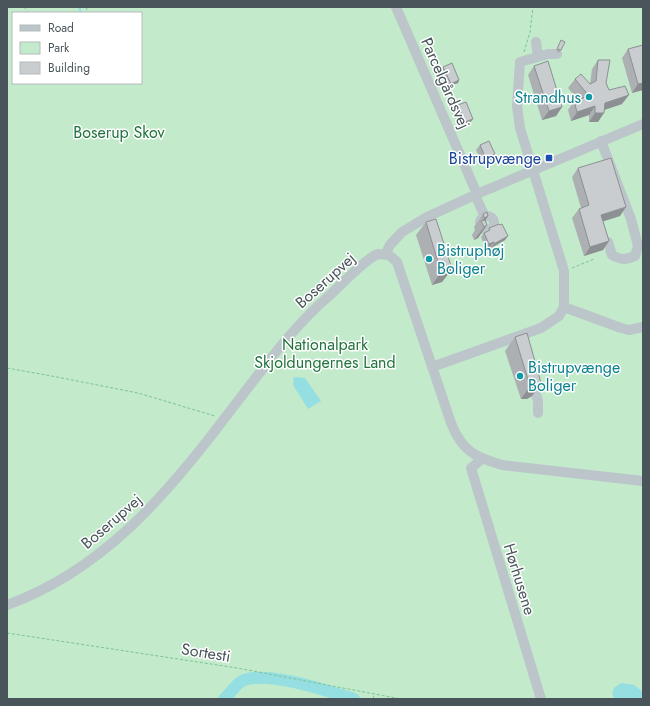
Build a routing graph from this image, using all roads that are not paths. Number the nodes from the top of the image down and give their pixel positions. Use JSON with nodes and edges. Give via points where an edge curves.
{"nodes":[{"id":1,"x":396,"y":7,"type":"edge"},
{"id":2,"x":536,"y":42,"type":"dead end"},
{"id":3,"x":557,"y":54,"type":"dead end"},
{"id":4,"x":538,"y":57,"type":"junction"},
{"id":5,"x":643,"y":124,"type":"edge"},
{"id":6,"x":601,"y":142,"type":"junction"},
{"id":7,"x":533,"y":170,"type":"junction"},
{"id":8,"x":476,"y":194,"type":"junction"},
{"id":9,"x":427,"y":217,"type":"junction"},
{"id":10,"x":485,"y":217,"type":"edge"},
{"id":11,"x":431,"y":228,"type":"edge"},
{"id":12,"x":608,"y":242,"type":"edge"},
{"id":13,"x":386,"y":253,"type":"junction"},
{"id":14,"x":564,"y":307,"type":"junction"},
{"id":15,"x":643,"y":327,"type":"edge"},
{"id":16,"x":527,"y":365,"type":"edge"},
{"id":17,"x":432,"y":367,"type":"junction"},
{"id":18,"x":538,"y":413,"type":"dead end"},
{"id":19,"x":465,"y":448,"type":"junction"},
{"id":20,"x":482,"y":459,"type":"junction"},
{"id":21,"x":471,"y":468,"type":"junction"},
{"id":22,"x":643,"y":481,"type":"edge"},
{"id":23,"x":7,"y":605,"type":"edge"},
{"id":24,"x":541,"y":699,"type":"edge"}],
"edges":[{"from":1,"to":8,"type":"street","name":"Parcelgårdsvej"},
{"from":2,"to":4,"type":"street"},
{"from":3,"to":4,"type":"street"},
{"from":4,"to":7,"type":"street","via":[[520,62],[517,106],[525,150]]},
{"from":5,"to":6,"type":"street"},
{"from":6,"to":7,"type":"street"},
{"from":6,"to":12,"type":"street","via":[[623,195],[638,246],[635,256],[627,260],[619,259],[612,254]]},
{"from":7,"to":8,"type":"street"},
{"from":7,"to":14,"type":"street","via":[[564,271]]},
{"from":8,"to":9,"type":"street"},
{"from":8,"to":10,"type":"street","name":"Parcelgårdsvej"},
{"from":9,"to":11,"type":"street"},
{"from":9,"to":13,"type":"street","via":[[402,232]]},
{"from":13,"to":17,"type":"street","via":[[397,262]]},
{"from":13,"to":23,"type":"street","name":"Boserupvej","via":[[376,255],[317,305],[268,360],[224,419],[153,505],[120,538],[56,583]]},
{"from":14,"to":15,"type":"street","via":[[621,328],[629,330]]},
{"from":14,"to":17,"type":"street","via":[[551,323],[520,340]]},
{"from":16,"to":18,"type":"street","via":[[538,401]]},
{"from":17,"to":19,"type":"street","via":[[456,436]]},
{"from":19,"to":20,"type":"street"},
{"from":19,"to":21,"type":"street","name":"Hørhusene"},
{"from":20,"to":21,"type":"street"},
{"from":20,"to":22,"type":"street","via":[[502,465]]},
{"from":21,"to":24,"type":"street","name":"Hørhusene"}]}
